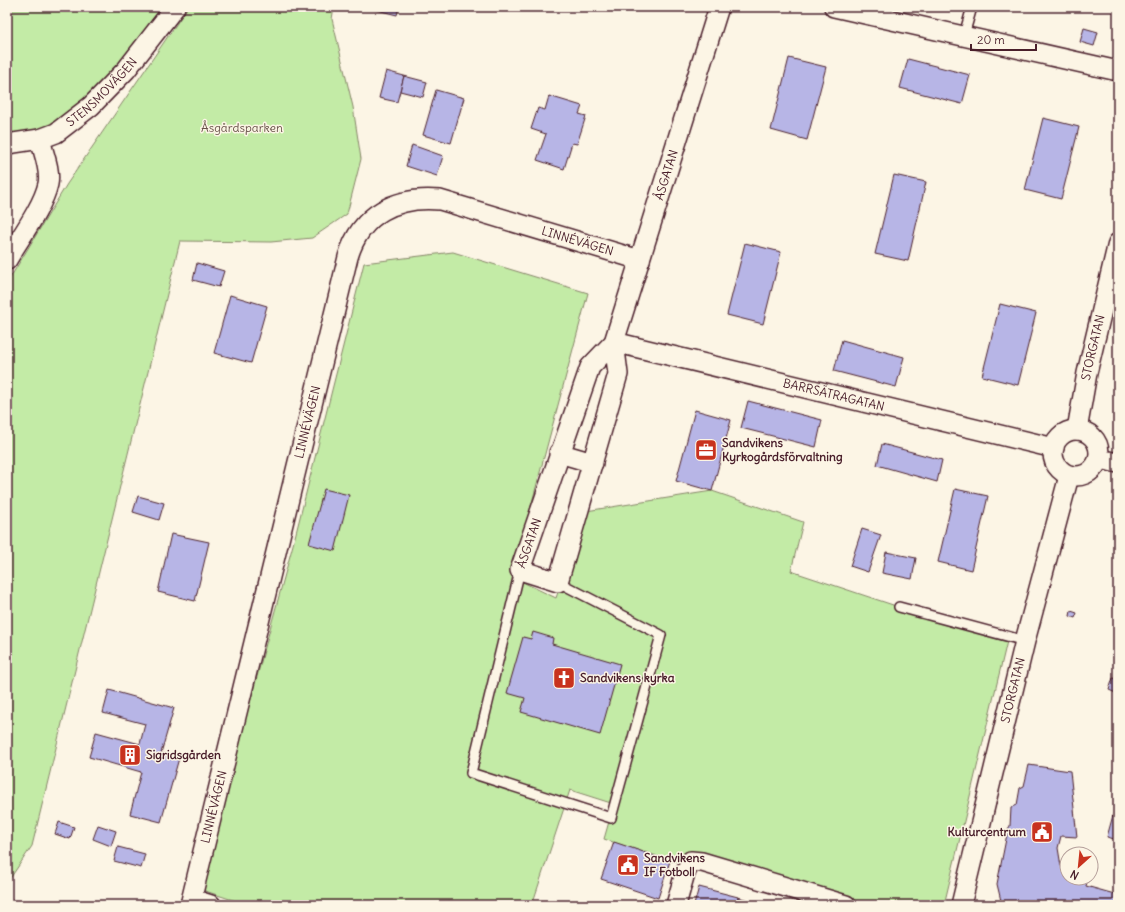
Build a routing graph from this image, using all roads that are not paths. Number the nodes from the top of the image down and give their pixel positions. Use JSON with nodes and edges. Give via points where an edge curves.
{"nodes":[{"id":1,"x":175,"y":7,"type":"edge"},
{"id":2,"x":719,"y":7,"type":"edge"},
{"id":3,"x":972,"y":7,"type":"edge"},
{"id":4,"x":839,"y":8,"type":"edge"},
{"id":5,"x":964,"y":35,"type":"junction"},
{"id":6,"x":1118,"y":71,"type":"edge"},
{"id":7,"x":40,"y":139,"type":"junction"},
{"id":8,"x":7,"y":144,"type":"edge"},
{"id":9,"x":1118,"y":243,"type":"edge"},
{"id":10,"x":10,"y":249,"type":"edge"},
{"id":11,"x":640,"y":260,"type":"junction"},
{"id":12,"x":614,"y":342,"type":"junction"},
{"id":13,"x":1077,"y":430,"type":"junction"},
{"id":14,"x":1054,"y":448,"type":"junction"},
{"id":15,"x":559,"y":453,"type":"junction"},
{"id":16,"x":1099,"y":459,"type":"junction"},
{"id":17,"x":593,"y":463,"type":"junction"},
{"id":18,"x":1118,"y":463,"type":"edge"},
{"id":19,"x":1069,"y":476,"type":"junction"},
{"id":20,"x":520,"y":570,"type":"junction"},
{"id":21,"x":558,"y":582,"type":"junction"},
{"id":22,"x":899,"y":607,"type":"dead end"},
{"id":23,"x":1025,"y":641,"type":"junction"},
{"id":24,"x":191,"y":902,"type":"edge"},
{"id":25,"x":211,"y":905,"type":"edge"},
{"id":26,"x":676,"y":905,"type":"edge"},
{"id":27,"x":846,"y":905,"type":"edge"},
{"id":28,"x":961,"y":905,"type":"edge"}],
"edges":[{"from":1,"to":7,"type":"street","name":"STENSMOVÄGEN","via":[[126,70],[90,106],[56,133]]},
{"from":2,"to":11,"type":"street","name":"ÅSGATAN"},
{"from":3,"to":5,"type":"lane"},
{"from":4,"to":5,"type":"street"},
{"from":5,"to":6,"type":"street"},
{"from":7,"to":8,"type":"street","name":"STENSMOVÄGEN"},
{"from":7,"to":10,"type":"street","via":[[48,183],[42,200]]},
{"from":9,"to":13,"type":"street","name":"STORGATAN","via":[[1087,373]]},
{"from":11,"to":12,"type":"street","name":"ÅSGATAN"},
{"from":11,"to":24,"type":"street","name":"LINNÉVÄGEN","via":[[440,200],[421,198],[387,208],[363,228],[352,243]]},
{"from":12,"to":14,"type":"street","name":"BARRSÄTRAGATAN"},
{"from":12,"to":15,"type":"street","name":"ÅSGATAN","via":[[590,367]]},
{"from":12,"to":17,"type":"street","name":"ÅSGATAN","via":[[618,374]]},
{"from":13,"to":14,"type":"street","via":[[1060,436]]},
{"from":13,"to":16,"type":"street","via":[[1084,431],[1095,439],[1100,452]]},
{"from":14,"to":19,"type":"street","via":[[1054,462]]},
{"from":15,"to":17,"type":"street"},
{"from":15,"to":20,"type":"street","name":"ÅSGATAN"},
{"from":16,"to":18,"type":"street"},
{"from":16,"to":19,"type":"street","via":[[1091,472],[1084,476]]},
{"from":17,"to":21,"type":"street","name":"ÅSGATAN"},
{"from":19,"to":23,"type":"street","name":"STORGATAN"},
{"from":20,"to":21,"type":"street","name":"ÅSGATAN"},
{"from":20,"to":21,"type":"lane","via":[[471,773],[611,818],[661,635]]},
{"from":22,"to":23,"type":"lane"},
{"from":23,"to":28,"type":"street","name":"STORGATAN"},
{"from":24,"to":25,"type":"street"},
{"from":26,"to":27,"type":"street","via":[[690,861],[702,862]]}]}
